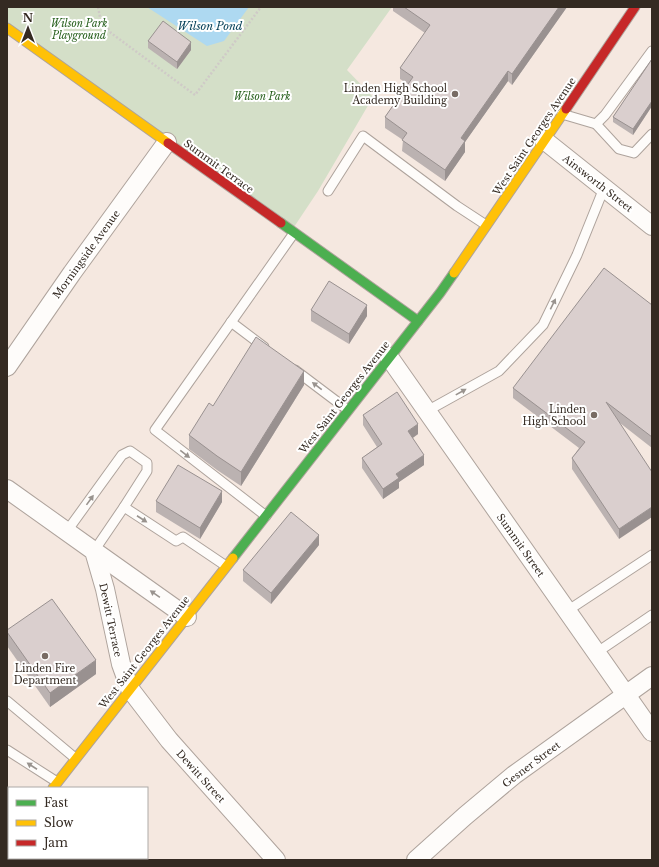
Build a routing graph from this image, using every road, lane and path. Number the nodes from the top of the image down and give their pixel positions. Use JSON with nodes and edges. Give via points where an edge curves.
{"nodes":[{"id":1,"x":98,"y":7,"type":"edge"},
{"id":2,"x":261,"y":7,"type":"edge"},
{"id":3,"x":635,"y":7,"type":"edge"},
{"id":4,"x":7,"y":28,"type":"edge"},
{"id":5,"x":652,"y":51,"type":"edge"},
{"id":6,"x":562,"y":114,"type":"junction"},
{"id":7,"x":596,"y":124,"type":"junction"},
{"id":8,"x":652,"y":134,"type":"edge"},
{"id":9,"x":544,"y":140,"type":"junction"},
{"id":10,"x":167,"y":142,"type":"junction"},
{"id":11,"x":604,"y":188,"type":"junction"},
{"id":12,"x":328,"y":191,"type":"dead end"},
{"id":13,"x":486,"y":225,"type":"junction"},
{"id":14,"x":652,"y":226,"type":"edge"},
{"id":15,"x":294,"y":233,"type":"junction"},
{"id":16,"x":418,"y":321,"type":"junction"},
{"id":17,"x":231,"y":322,"type":"junction"},
{"id":18,"x":274,"y":355,"type":"edge"},
{"id":19,"x":389,"y":357,"type":"junction"},
{"id":20,"x":286,"y":364,"type":"edge"},
{"id":21,"x":7,"y":367,"type":"edge"},
{"id":22,"x":348,"y":410,"type":"junction"},
{"id":23,"x":427,"y":411,"type":"junction"},
{"id":24,"x":7,"y":489,"type":"edge"},
{"id":25,"x":124,"y":507,"type":"junction"},
{"id":26,"x":266,"y":516,"type":"junction"},
{"id":27,"x":67,"y":531,"type":"junction"},
{"id":28,"x":94,"y":551,"type":"junction"},
{"id":29,"x":652,"y":555,"type":"edge"},
{"id":30,"x":226,"y":566,"type":"junction"},
{"id":31,"x":567,"y":611,"type":"junction"},
{"id":32,"x":652,"y":615,"type":"edge"},
{"id":33,"x":187,"y":616,"type":"junction"},
{"id":34,"x":596,"y":652,"type":"junction"},
{"id":35,"x":652,"y":676,"type":"edge"},
{"id":36,"x":130,"y":689,"type":"junction"},
{"id":37,"x":626,"y":694,"type":"junction"},
{"id":38,"x":7,"y":701,"type":"edge"},
{"id":39,"x":652,"y":732,"type":"edge"},
{"id":40,"x":7,"y":750,"type":"edge"},
{"id":41,"x":75,"y":758,"type":"junction"},
{"id":42,"x":55,"y":785,"type":"edge"},
{"id":43,"x":276,"y":860,"type":"edge"},
{"id":44,"x":416,"y":860,"type":"edge"}],
"edges":[{"from":1,"to":2,"type":"path","via":[[100,17],[111,33],[195,95]]},
{"from":3,"to":6,"type":"main road","name":"West Saint Georges Avenue"},
{"from":4,"to":10,"type":"main road","name":"Summit Terrace"},
{"from":5,"to":7,"type":"lane","via":[[605,116]]},
{"from":6,"to":7,"type":"lane"},
{"from":6,"to":9,"type":"main road","name":"West Saint Georges Avenue"},
{"from":7,"to":8,"type":"lane","via":[[618,149],[634,153]]},
{"from":9,"to":11,"type":"street","name":"Ainsworth Street"},
{"from":9,"to":13,"type":"main road","name":"West Saint Georges Avenue"},
{"from":10,"to":15,"type":"main road","name":"Summit Terrace"},
{"from":10,"to":21,"type":"street","name":"Morningside Avenue","via":[[72,272]]},
{"from":11,"to":14,"type":"street","name":"Ainsworth Street"},
{"from":23,"to":11,"type":"lane","one_way":true,"via":[[499,371],[543,325],[577,255]]},
{"from":12,"to":13,"type":"lane","via":[[363,136]]},
{"from":13,"to":16,"type":"main road","name":"West Saint Georges Avenue"},
{"from":15,"to":16,"type":"main road","name":"Summit Terrace"},
{"from":15,"to":17,"type":"lane"},
{"from":16,"to":19,"type":"main road","name":"West Saint Georges Avenue"},
{"from":17,"to":18,"type":"lane"},
{"from":17,"to":26,"type":"lane","one_way":true,"via":[[155,430]]},
{"from":19,"to":22,"type":"main road","name":"West Saint Georges Avenue"},
{"from":19,"to":23,"type":"street","name":"Summit Street"},
{"from":22,"to":20,"type":"lane","one_way":true},
{"from":22,"to":26,"type":"main road","name":"West Saint Georges Avenue"},
{"from":23,"to":31,"type":"street","name":"Summit Street"},
{"from":24,"to":27,"type":"street"},
{"from":27,"to":25,"type":"lane","one_way":true,"via":[[122,455],[130,451],[147,463],[147,471]]},
{"from":25,"to":28,"type":"lane"},
{"from":25,"to":30,"type":"lane","one_way":true,"via":[[176,541],[183,537]]},
{"from":26,"to":30,"type":"main road","name":"West Saint Georges Avenue"},
{"from":27,"to":28,"type":"street"},
{"from":33,"to":28,"type":"street","one_way":true},
{"from":28,"to":36,"type":"street","name":"Dewitt Terrace","via":[[105,588],[121,664]]},
{"from":29,"to":31,"type":"lane"},
{"from":30,"to":33,"type":"main road","name":"West Saint Georges Avenue"},
{"from":31,"to":34,"type":"street","name":"Summit Street"},
{"from":32,"to":34,"type":"lane"},
{"from":33,"to":36,"type":"main road","name":"West Saint Georges Avenue"},
{"from":34,"to":37,"type":"street","name":"Summit Street"},
{"from":35,"to":37,"type":"street","name":"Gesner Street"},
{"from":36,"to":41,"type":"main road","name":"West Saint Georges Avenue"},
{"from":36,"to":43,"type":"street","name":"Dewitt Street","via":[[169,740]]},
{"from":37,"to":39,"type":"street","name":"Summit Street"},
{"from":37,"to":44,"type":"street","name":"Gesner Street","via":[[514,775]]},
{"from":38,"to":41,"type":"lane"},
{"from":42,"to":40,"type":"lane","one_way":true},
{"from":41,"to":42,"type":"main road","name":"West Saint Georges Avenue"}]}
